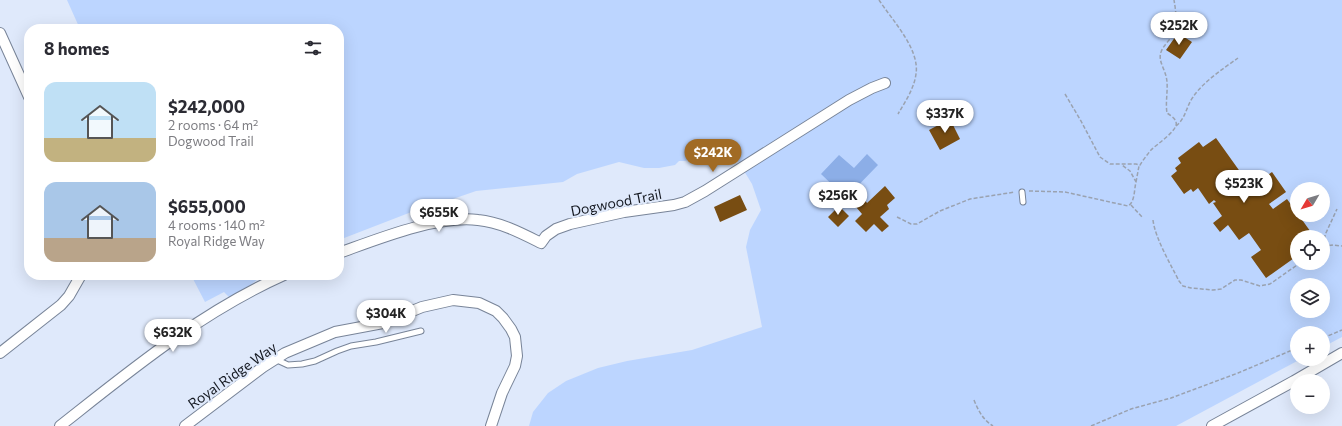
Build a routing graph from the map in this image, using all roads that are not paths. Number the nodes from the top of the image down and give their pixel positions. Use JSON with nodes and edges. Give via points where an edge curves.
{"nodes":[{"id":1,"x":0,"y":33,"type":"edge"},
{"id":2,"x":885,"y":83,"type":"dead end"},
{"id":3,"x":24,"y":86,"type":"edge"},
{"id":4,"x":1022,"y":192,"type":"road end"},
{"id":5,"x":1023,"y":202,"type":"dead end"},
{"id":6,"x":344,"y":251,"type":"edge"},
{"id":7,"x":78,"y":280,"type":"edge"},
{"id":8,"x":275,"y":280,"type":"edge"},
{"id":9,"x":421,"y":331,"type":"dead end"},
{"id":10,"x":0,"y":353,"type":"edge"},
{"id":11,"x":1342,"y":353,"type":"edge"},
{"id":12,"x":275,"y":359,"type":"junction"},
{"id":13,"x":60,"y":426,"type":"edge"},
{"id":14,"x":185,"y":426,"type":"edge"},
{"id":15,"x":491,"y":426,"type":"edge"},
{"id":16,"x":1214,"y":426,"type":"edge"}],
"edges":[{"from":1,"to":3,"type":"street"},
{"from":2,"to":6,"type":"street","name":"Dogwood Trail","via":[[849,100],[685,202],[570,224],[556,229],[540,243],[493,223],[464,219],[422,226]]},
{"from":4,"to":5,"type":"lane"},
{"from":7,"to":10,"type":"street","via":[[61,305]]},
{"from":8,"to":13,"type":"street","via":[[212,313],[134,368]]},
{"from":9,"to":12,"type":"lane","via":[[351,346],[302,364],[288,365]]},
{"from":11,"to":16,"type":"street"},
{"from":12,"to":14,"type":"street","name":"Royal Ridge Way"},
{"from":12,"to":15,"type":"street","name":"Royal Ridge Way","via":[[335,332],[384,323],[422,307],[453,300],[479,303],[503,318],[511,329],[517,346],[515,366],[502,393]]}]}
